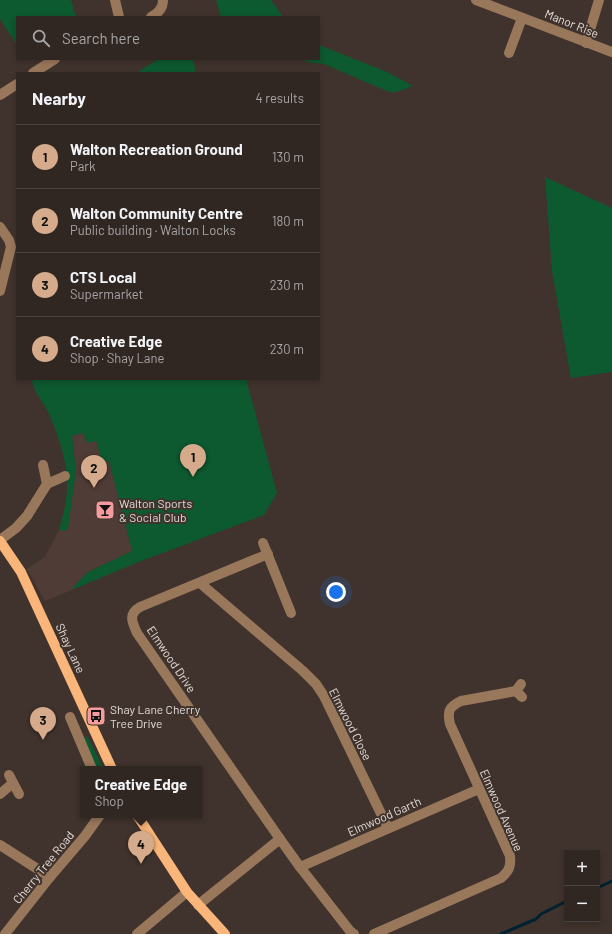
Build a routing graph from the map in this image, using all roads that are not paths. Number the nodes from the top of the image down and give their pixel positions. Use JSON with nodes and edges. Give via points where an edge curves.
{"nodes":[{"id":1,"x":115,"y":0,"type":"edge"},
{"id":2,"x":163,"y":0,"type":"edge"},
{"id":3,"x":476,"y":0,"type":"edge"},
{"id":4,"x":600,"y":0,"type":"edge"},
{"id":5,"x":119,"y":16,"type":"edge"},
{"id":6,"x":153,"y":16,"type":"edge"},
{"id":7,"x":522,"y":18,"type":"junction"},
{"id":8,"x":586,"y":43,"type":"junction"},
{"id":9,"x":612,"y":52,"type":"edge"},
{"id":10,"x":509,"y":53,"type":"dead end"},
{"id":11,"x":53,"y":60,"type":"edge"},
{"id":12,"x":35,"y":72,"type":"edge"},
{"id":13,"x":16,"y":85,"type":"edge"},
{"id":14,"x":0,"y":95,"type":"edge"},
{"id":15,"x":0,"y":226,"type":"edge"},
{"id":16,"x":0,"y":291,"type":"edge"},
{"id":17,"x":42,"y":465,"type":"dead end"},
{"id":18,"x":65,"y":476,"type":"dead end"},
{"id":19,"x":47,"y":484,"type":"junction"},
{"id":20,"x":0,"y":540,"type":"edge"},
{"id":21,"x":263,"y":543,"type":"dead end"},
{"id":22,"x":268,"y":554,"type":"junction"},
{"id":23,"x":200,"y":583,"type":"junction"},
{"id":24,"x":290,"y":613,"type":"dead end"},
{"id":25,"x":520,"y":691,"type":"dead end"},
{"id":26,"x":70,"y":717,"type":"dead end"},
{"id":27,"x":91,"y":766,"type":"edge"},
{"id":28,"x":111,"y":766,"type":"edge"},
{"id":29,"x":479,"y":789,"type":"junction"},
{"id":30,"x":0,"y":794,"type":"edge"},
{"id":31,"x":19,"y":794,"type":"dead end"},
{"id":32,"x":98,"y":818,"type":"edge"},
{"id":33,"x":139,"y":818,"type":"edge"},
{"id":34,"x":388,"y":828,"type":"junction"},
{"id":35,"x":280,"y":839,"type":"junction"},
{"id":36,"x":0,"y":845,"type":"edge"},
{"id":37,"x":300,"y":867,"type":"junction"},
{"id":38,"x":50,"y":877,"type":"junction"},
{"id":39,"x":187,"y":892,"type":"junction"},
{"id":40,"x":198,"y":905,"type":"junction"},
{"id":41,"x":5,"y":934,"type":"edge"},
{"id":42,"x":137,"y":934,"type":"edge"},
{"id":43,"x":226,"y":934,"type":"edge"},
{"id":44,"x":354,"y":934,"type":"edge"},
{"id":45,"x":374,"y":934,"type":"edge"}],
"edges":[{"from":1,"to":5,"type":"street"},
{"from":2,"to":6,"type":"street","via":[[161,9]]},
{"from":3,"to":7,"type":"street","name":"Manor Rise"},
{"from":4,"to":8,"type":"street"},
{"from":7,"to":8,"type":"street","name":"Manor Rise"},
{"from":7,"to":10,"type":"street"},
{"from":8,"to":9,"type":"street","name":"Manor Rise"},
{"from":11,"to":12,"type":"street"},
{"from":13,"to":14,"type":"street"},
{"from":15,"to":16,"type":"street","via":[[11,247]]},
{"from":17,"to":19,"type":"street"},
{"from":18,"to":19,"type":"street"},
{"from":19,"to":20,"type":"street","via":[[27,516]]},
{"from":20,"to":28,"type":"main road","name":"Shay Lane","via":[[21,572]]},
{"from":21,"to":22,"type":"street"},
{"from":22,"to":23,"type":"street","name":"Elmwood Drive"},
{"from":22,"to":24,"type":"street"},
{"from":23,"to":34,"type":"street","name":"Elmwood Close","via":[[316,684]]},
{"from":23,"to":35,"type":"street","name":"Elmwood Drive","via":[[134,610],[133,624]]},
{"from":25,"to":29,"type":"street","name":"Elmwood Avenue","via":[[461,701],[449,710],[450,724]]},
{"from":26,"to":27,"type":"street"},
{"from":29,"to":34,"type":"street","name":"Elmwood Garth"},
{"from":29,"to":45,"type":"street","name":"Elmwood Avenue","via":[[510,856],[511,865],[508,872],[501,878]]},
{"from":30,"to":31,"type":"street","via":[[11,779]]},
{"from":32,"to":38,"type":"street","name":"Cherry Tree Road"},
{"from":33,"to":39,"type":"main road"},
{"from":34,"to":37,"type":"street","name":"Elmwood Garth"},
{"from":35,"to":37,"type":"street","name":"Elmwood Drive"},
{"from":35,"to":40,"type":"street"},
{"from":36,"to":38,"type":"street"},
{"from":37,"to":44,"type":"street","name":"Elmwood Drive"},
{"from":38,"to":41,"type":"street","name":"Cherry Tree Road"},
{"from":39,"to":40,"type":"main road"},
{"from":39,"to":42,"type":"street"},
{"from":40,"to":43,"type":"main road"}]}
